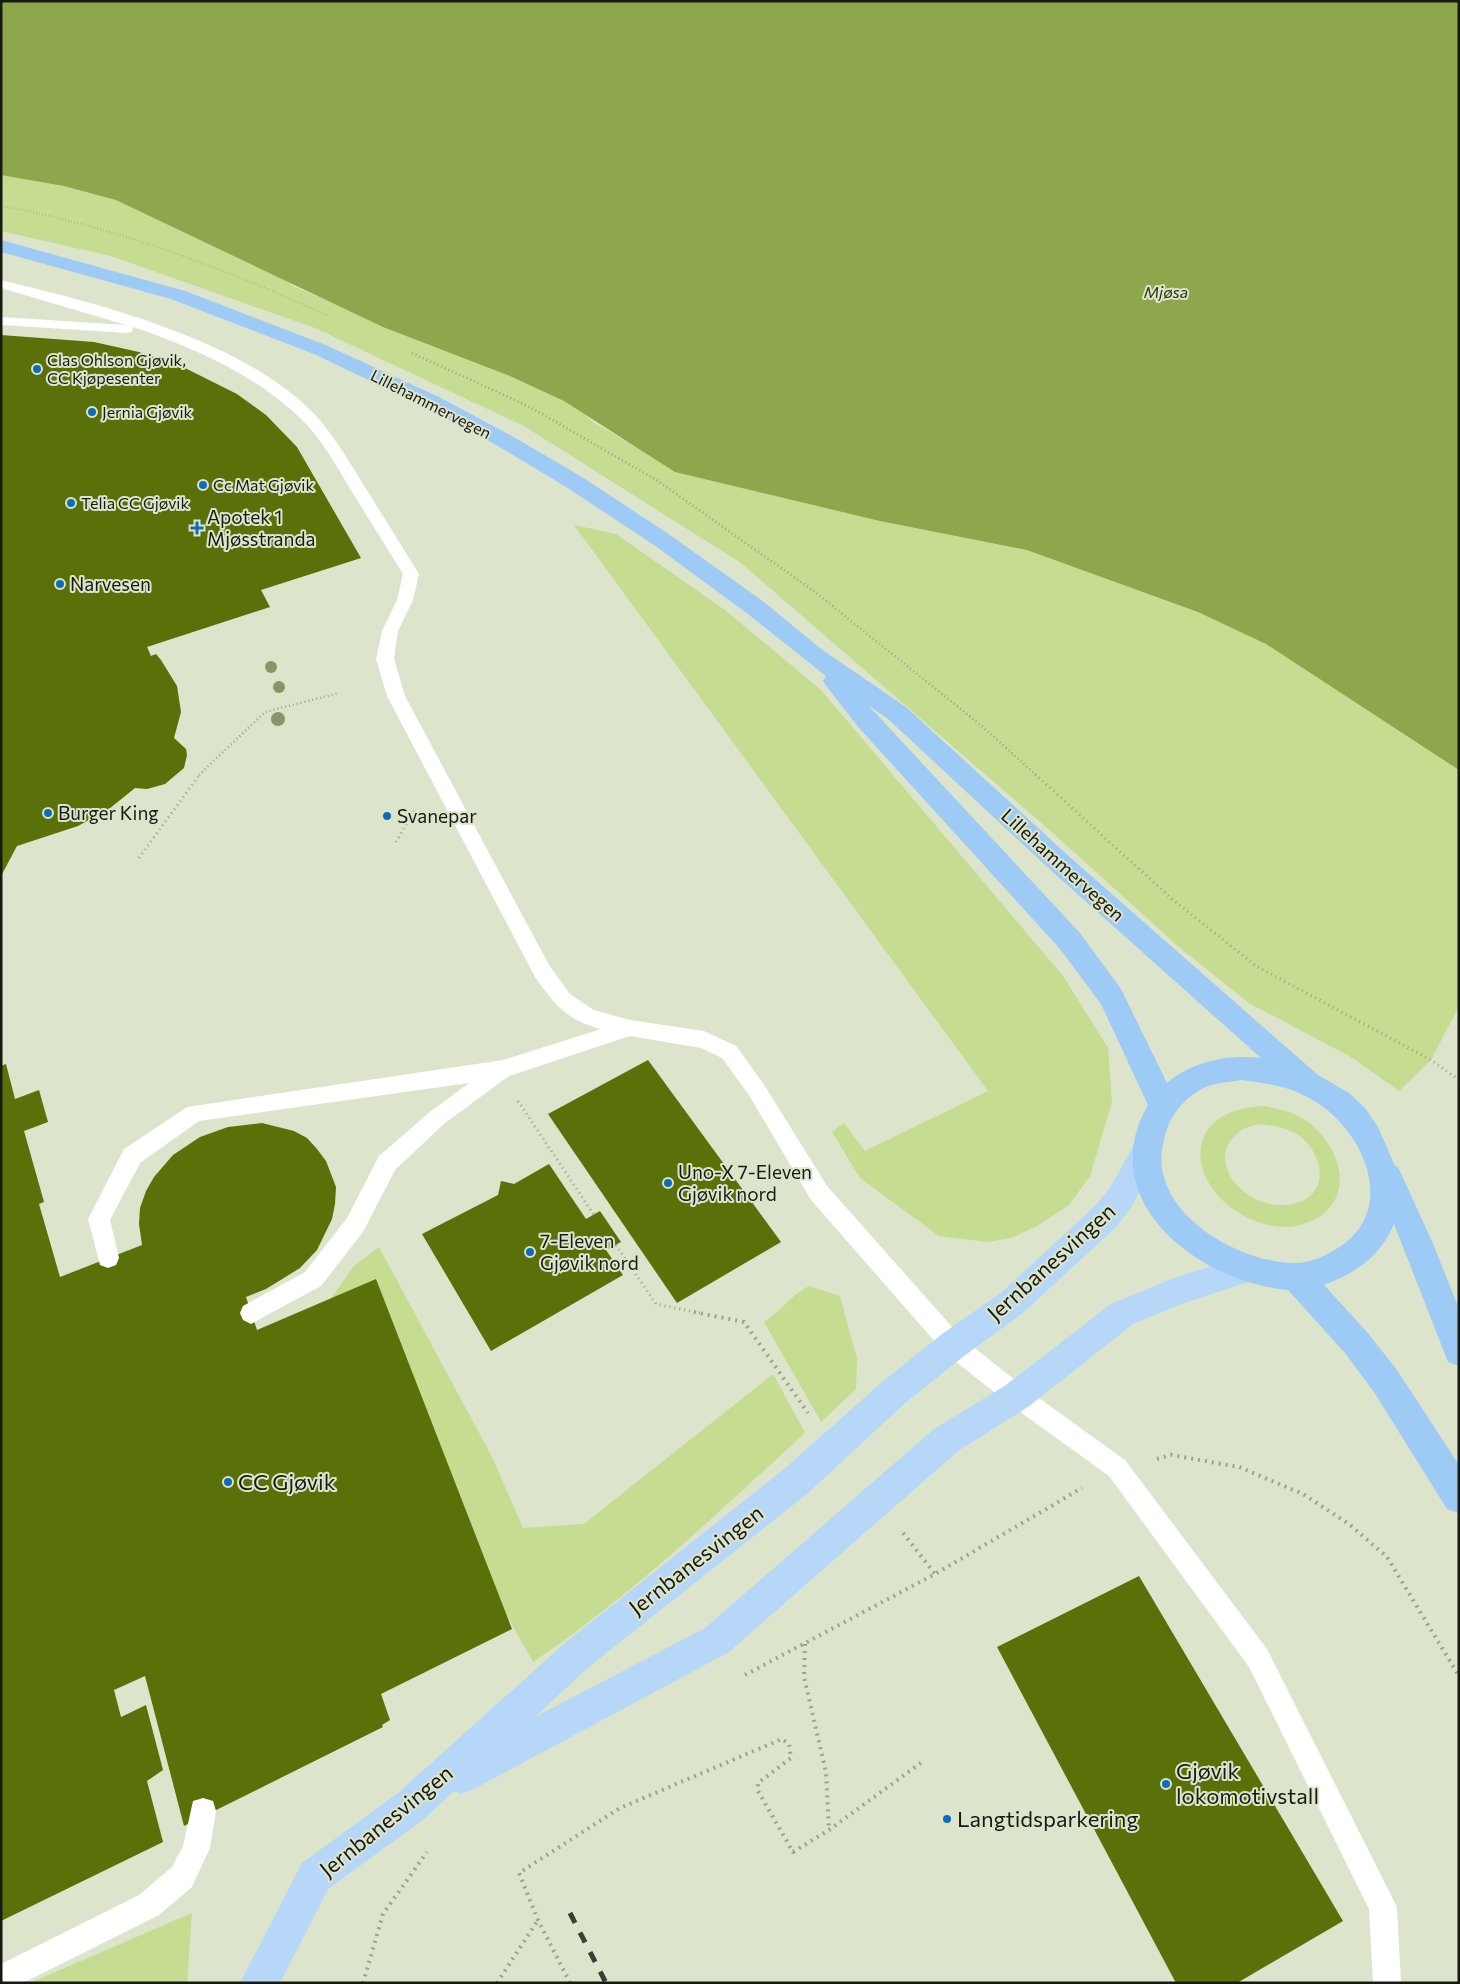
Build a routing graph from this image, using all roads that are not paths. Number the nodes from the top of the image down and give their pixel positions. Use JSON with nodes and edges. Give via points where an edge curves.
{"nodes":[{"id":1,"x":1,"y":246,"type":"edge"},
{"id":2,"x":1,"y":284,"type":"edge"},
{"id":3,"x":1,"y":321,"type":"edge"},
{"id":4,"x":156,"y":332,"type":"junction"},
{"id":5,"x":813,"y":655,"type":"junction"},
{"id":6,"x":630,"y":1028,"type":"junction"},
{"id":7,"x":502,"y":1069,"type":"junction"},
{"id":8,"x":1307,"y":1082,"type":"junction"},
{"id":9,"x":1162,"y":1105,"type":"junction"},
{"id":10,"x":1147,"y":1148,"type":"junction"},
{"id":11,"x":1382,"y":1161,"type":"junction"},
{"id":12,"x":108,"y":1258,"type":"dead end"},
{"id":13,"x":1243,"y":1270,"type":"junction"},
{"id":14,"x":1296,"y":1277,"type":"junction"},
{"id":15,"x":251,"y":1313,"type":"dead end"},
{"id":16,"x":953,"y":1344,"type":"junction"},
{"id":17,"x":1459,"y":1351,"type":"edge"},
{"id":18,"x":1017,"y":1396,"type":"junction"},
{"id":19,"x":1459,"y":1496,"type":"edge"},
{"id":20,"x":411,"y":1806,"type":"junction"},
{"id":21,"x":203,"y":1811,"type":"dead end"},
{"id":22,"x":1,"y":1979,"type":"edge"},
{"id":23,"x":259,"y":1983,"type":"edge"},
{"id":24,"x":1387,"y":1983,"type":"edge"}],
"edges":[{"from":1,"to":5,"type":"highway","name":"Lillehammervegen","via":[[178,295],[321,350],[434,403],[574,482],[662,540],[756,608]]},
{"from":2,"to":4,"type":"lane","via":[[113,316]]},
{"from":3,"to":4,"type":"lane","via":[[59,322]]},
{"from":4,"to":6,"type":"lane","via":[[211,352],[250,372],[305,414],[334,449],[411,574],[405,600],[390,631],[385,658],[396,696],[542,971],[563,1000],[588,1017]]},
{"from":5,"to":8,"type":"highway","name":"Lillehammervegen","via":[[897,713],[1064,867]]},
{"from":5,"to":9,"type":"highway","name":"Lillehammervegen","via":[[869,723],[1070,941],[1112,997]]},
{"from":6,"to":7,"type":"lane"},
{"from":6,"to":16,"type":"lane","via":[[704,1040],[729,1052],[756,1089],[819,1193]]},
{"from":7,"to":12,"type":"lane","via":[[194,1113],[132,1156],[99,1219]]},
{"from":7,"to":15,"type":"lane","via":[[438,1117],[387,1163],[355,1225],[313,1279]]},
{"from":8,"to":9,"type":"highway","via":[[1274,1071],[1233,1069],[1210,1073],[1183,1085]]},
{"from":8,"to":11,"type":"highway","via":[[1339,1102],[1365,1129]]},
{"from":9,"to":10,"type":"highway","via":[[1148,1131]]},
{"from":10,"to":13,"type":"highway","via":[[1146,1163],[1156,1196],[1177,1227],[1207,1252]]},
{"from":10,"to":16,"type":"main road","name":"Jernbanesvingen","via":[[1121,1198],[1105,1217],[1013,1302]]},
{"from":11,"to":14,"type":"highway","via":[[1387,1193],[1380,1223],[1364,1248],[1337,1266]]},
{"from":11,"to":17,"type":"highway"},
{"from":13,"to":14,"type":"highway"},
{"from":13,"to":18,"type":"main road","via":[[1174,1292],[1122,1314]]},
{"from":14,"to":19,"type":"highway","via":[[1374,1365],[1413,1420]]},
{"from":16,"to":18,"type":"lane"},
{"from":16,"to":20,"type":"main road","name":"Jernbanesvingen","via":[[893,1393],[795,1482],[578,1654]]},
{"from":18,"to":20,"type":"main road","via":[[946,1440],[717,1640],[481,1764]]},
{"from":18,"to":24,"type":"lane","via":[[1117,1468],[1258,1658],[1383,1907]]},
{"from":20,"to":23,"type":"main road","name":"Jernbanesvingen","via":[[315,1876]]},
{"from":21,"to":22,"type":"lane","via":[[196,1848],[182,1877],[149,1905]]}]}
